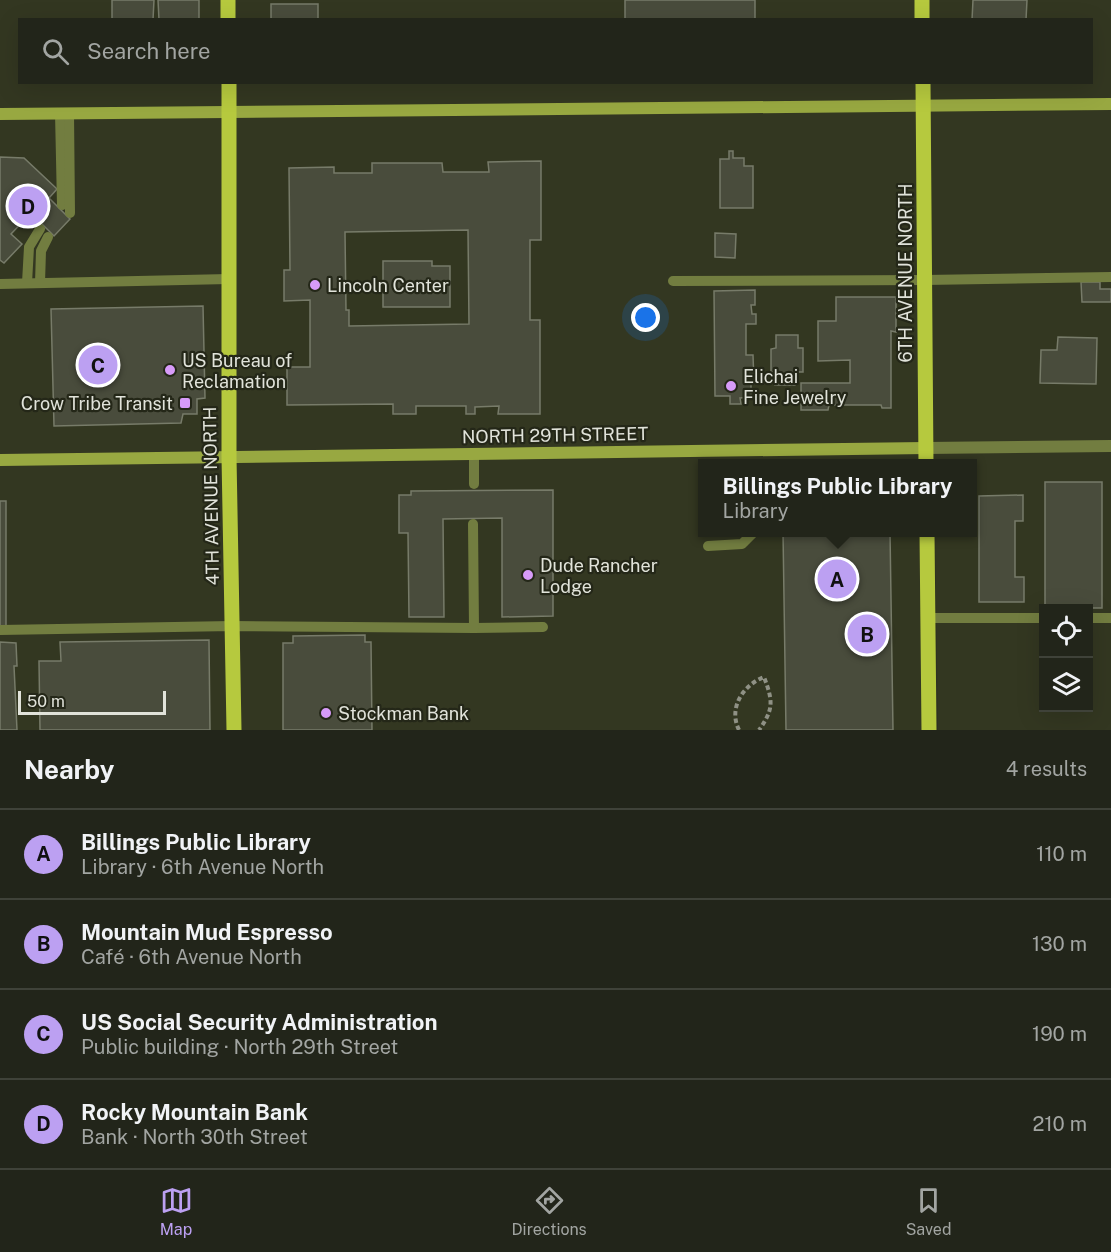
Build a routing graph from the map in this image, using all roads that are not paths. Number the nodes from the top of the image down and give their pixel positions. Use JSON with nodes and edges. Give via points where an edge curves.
{"nodes":[{"id":1,"x":228,"y":0,"type":"edge"},
{"id":2,"x":922,"y":0,"type":"edge"},
{"id":3,"x":228,"y":18,"type":"edge"},
{"id":4,"x":922,"y":18,"type":"edge"},
{"id":5,"x":229,"y":84,"type":"edge"},
{"id":6,"x":923,"y":84,"type":"edge"},
{"id":7,"x":1111,"y":104,"type":"edge"},
{"id":8,"x":923,"y":105,"type":"junction"},
{"id":9,"x":229,"y":112,"type":"junction"},
{"id":10,"x":65,"y":113,"type":"junction"},
{"id":11,"x":0,"y":114,"type":"edge"},
{"id":12,"x":66,"y":209,"type":"dead end"},
{"id":13,"x":1111,"y":277,"type":"edge"},
{"id":14,"x":229,"y":279,"type":"junction"},
{"id":15,"x":925,"y":280,"type":"junction"},
{"id":16,"x":673,"y":281,"type":"dead end"},
{"id":17,"x":27,"y":283,"type":"junction"},
{"id":18,"x":40,"y":283,"type":"junction"},
{"id":19,"x":0,"y":284,"type":"edge"},
{"id":20,"x":1111,"y":446,"type":"edge"},
{"id":21,"x":474,"y":454,"type":"junction"},
{"id":22,"x":926,"y":456,"type":"edge"},
{"id":23,"x":229,"y":457,"type":"junction"},
{"id":24,"x":0,"y":460,"type":"edge"},
{"id":25,"x":474,"y":484,"type":"dead end"},
{"id":26,"x":473,"y":524,"type":"dead end"},
{"id":27,"x":749,"y":537,"type":"edge"},
{"id":28,"x":927,"y":537,"type":"edge"},
{"id":29,"x":708,"y":546,"type":"dead end"},
{"id":30,"x":927,"y":618,"type":"junction"},
{"id":31,"x":1039,"y":618,"type":"edge"},
{"id":32,"x":1093,"y":618,"type":"edge"},
{"id":33,"x":1111,"y":618,"type":"edge"},
{"id":34,"x":232,"y":626,"type":"junction"},
{"id":35,"x":543,"y":627,"type":"dead end"},
{"id":36,"x":474,"y":628,"type":"junction"},
{"id":37,"x":0,"y":630,"type":"edge"},
{"id":38,"x":234,"y":730,"type":"edge"},
{"id":39,"x":929,"y":730,"type":"edge"}],
"edges":[{"from":1,"to":3,"type":"main road"},
{"from":2,"to":4,"type":"main road"},
{"from":5,"to":9,"type":"main road","name":"4TH AVENUE NORTH"},
{"from":6,"to":8,"type":"main road","name":"6TH AVENUE NORTH"},
{"from":7,"to":8,"type":"street"},
{"from":8,"to":9,"type":"street"},
{"from":8,"to":15,"type":"main road","name":"6TH AVENUE NORTH"},
{"from":9,"to":10,"type":"street"},
{"from":9,"to":14,"type":"main road","name":"4TH AVENUE NORTH"},
{"from":10,"to":11,"type":"street"},
{"from":10,"to":12,"type":"lane"},
{"from":13,"to":15,"type":"lane"},
{"from":14,"to":18,"type":"lane"},
{"from":14,"to":23,"type":"main road","name":"4TH AVENUE NORTH"},
{"from":15,"to":16,"type":"lane"},
{"from":15,"to":22,"type":"main road","name":"6TH AVENUE NORTH"},
{"from":17,"to":18,"type":"lane"},
{"from":17,"to":18,"type":"lane","via":[[29,247],[44,233]]},
{"from":17,"to":19,"type":"lane"},
{"from":20,"to":22,"type":"street","name":"NORTH 29TH STREET"},
{"from":21,"to":22,"type":"street","name":"NORTH 29TH STREET"},
{"from":21,"to":23,"type":"street","name":"NORTH 29TH STREET"},
{"from":21,"to":25,"type":"lane"},
{"from":23,"to":24,"type":"street","name":"NORTH 29TH STREET"},
{"from":23,"to":34,"type":"main road","name":"4TH AVENUE NORTH"},
{"from":26,"to":36,"type":"lane"},
{"from":27,"to":29,"type":"lane","via":[[742,544]]},
{"from":28,"to":30,"type":"main road"},
{"from":30,"to":31,"type":"lane"},
{"from":30,"to":39,"type":"main road"},
{"from":32,"to":33,"type":"lane"},
{"from":34,"to":36,"type":"lane"},
{"from":34,"to":37,"type":"lane"},
{"from":34,"to":38,"type":"main road","name":"4TH AVENUE NORTH"},
{"from":35,"to":36,"type":"lane"}]}
